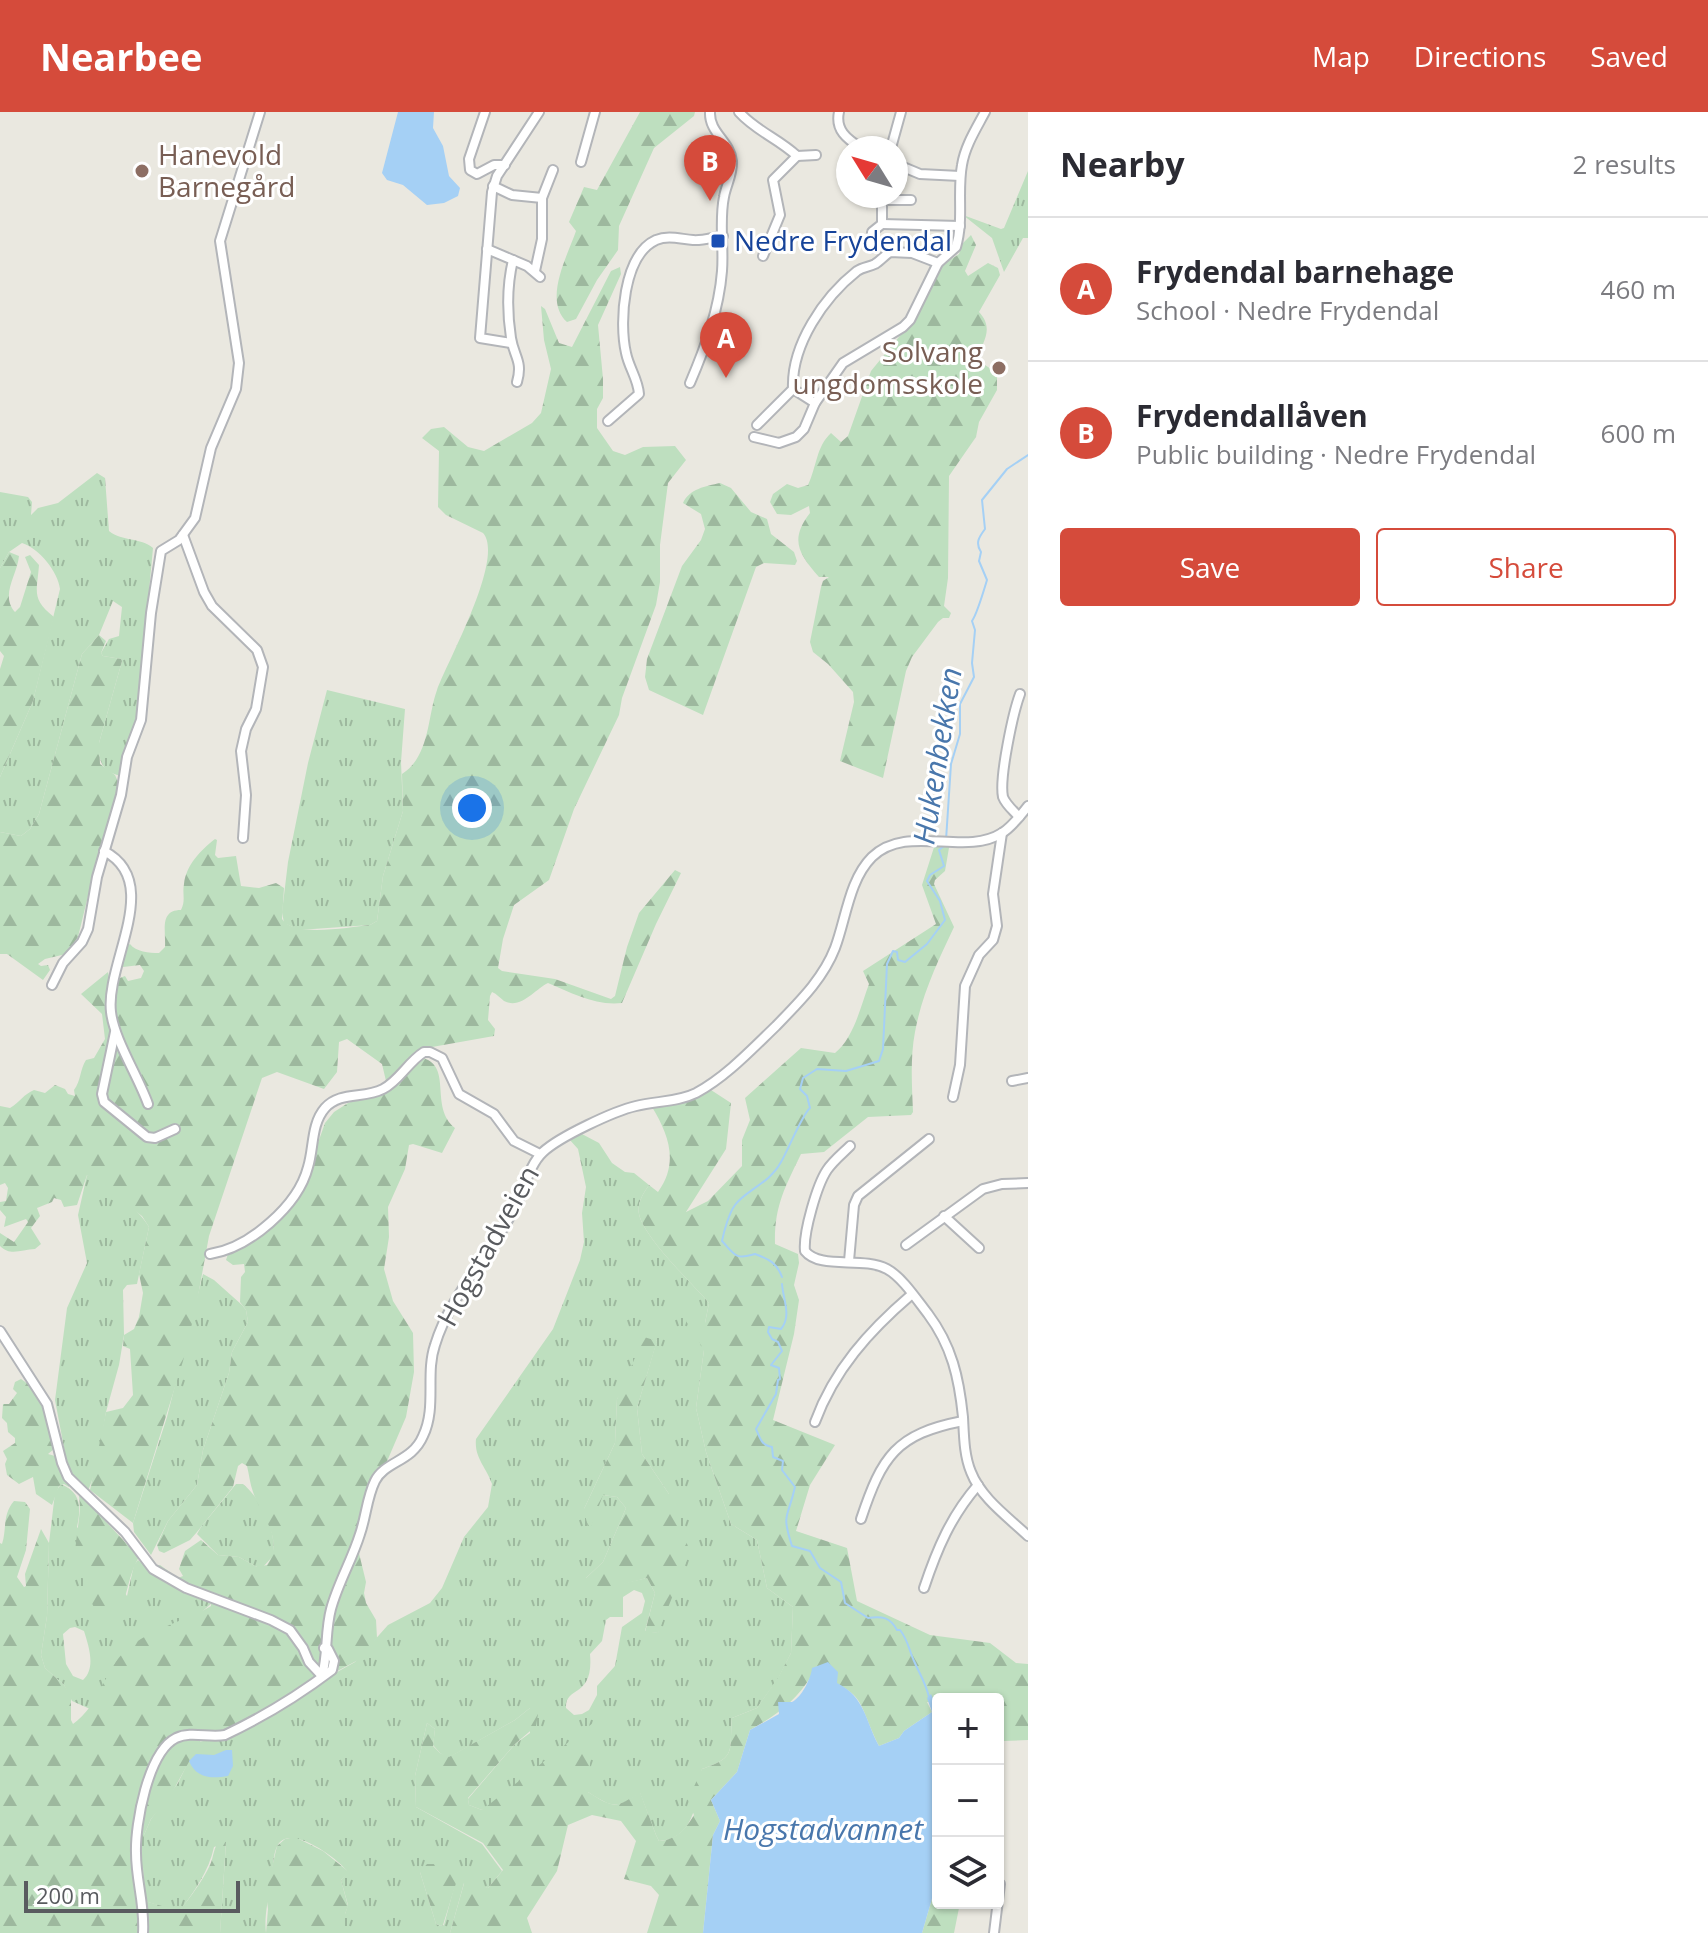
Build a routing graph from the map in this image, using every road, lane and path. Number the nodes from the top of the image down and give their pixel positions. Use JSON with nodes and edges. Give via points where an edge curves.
{"nodes":[{"id":1,"x":260,"y":112,"type":"edge"},
{"id":2,"x":485,"y":112,"type":"edge"},
{"id":3,"x":539,"y":112,"type":"edge"},
{"id":4,"x":595,"y":112,"type":"edge"},
{"id":5,"x":710,"y":112,"type":"edge"},
{"id":6,"x":739,"y":112,"type":"edge"},
{"id":7,"x":839,"y":112,"type":"edge"},
{"id":8,"x":901,"y":112,"type":"edge"},
{"id":9,"x":985,"y":112,"type":"edge"},
{"id":10,"x":846,"y":136,"type":"edge"},
{"id":11,"x":894,"y":136,"type":"edge"},
{"id":12,"x":816,"y":155,"type":"dead end"},
{"id":13,"x":797,"y":156,"type":"junction"},
{"id":14,"x":581,"y":162,"type":"dead end"},
{"id":15,"x":505,"y":165,"type":"junction"},
{"id":16,"x":908,"y":169,"type":"edge"},
{"id":17,"x":553,"y":170,"type":"dead end"},
{"id":18,"x":960,"y":176,"type":"junction"},
{"id":19,"x":493,"y":186,"type":"junction"},
{"id":20,"x":542,"y":198,"type":"junction"},
{"id":21,"x":911,"y":200,"type":"dead end"},
{"id":22,"x":882,"y":224,"type":"junction"},
{"id":23,"x":960,"y":226,"type":"junction"},
{"id":24,"x":723,"y":236,"type":"junction"},
{"id":25,"x":872,"y":248,"type":"dead end"},
{"id":26,"x":487,"y":249,"type":"junction"},
{"id":27,"x":763,"y":256,"type":"dead end"},
{"id":28,"x":513,"y":260,"type":"junction"},
{"id":29,"x":938,"y":263,"type":"junction"},
{"id":30,"x":511,"y":343,"type":"junction"},
{"id":31,"x":517,"y":382,"type":"dead end"},
{"id":32,"x":690,"y":383,"type":"dead end"},
{"id":33,"x":793,"y":389,"type":"junction"},
{"id":34,"x":815,"y":403,"type":"junction"},
{"id":35,"x":608,"y":421,"type":"dead end"},
{"id":36,"x":757,"y":425,"type":"dead end"},
{"id":37,"x":754,"y":437,"type":"dead end"},
{"id":38,"x":183,"y":535,"type":"junction"},
{"id":39,"x":1020,"y":694,"type":"dead end"},
{"id":40,"x":1028,"y":806,"type":"edge"},
{"id":41,"x":1019,"y":817,"type":"junction"},
{"id":42,"x":1002,"y":833,"type":"junction"},
{"id":43,"x":243,"y":838,"type":"dead end"},
{"id":44,"x":104,"y":851,"type":"junction"},
{"id":45,"x":52,"y":985,"type":"dead end"},
{"id":46,"x":115,"y":1031,"type":"junction"},
{"id":47,"x":1028,"y":1078,"type":"edge"},
{"id":48,"x":1012,"y":1081,"type":"dead end"},
{"id":49,"x":953,"y":1097,"type":"dead end"},
{"id":50,"x":148,"y":1104,"type":"dead end"},
{"id":51,"x":175,"y":1129,"type":"dead end"},
{"id":52,"x":929,"y":1139,"type":"dead end"},
{"id":53,"x":850,"y":1146,"type":"dead end"},
{"id":54,"x":540,"y":1154,"type":"junction"},
{"id":55,"x":1028,"y":1183,"type":"edge"},
{"id":56,"x":944,"y":1216,"type":"junction"},
{"id":57,"x":906,"y":1245,"type":"dead end"},
{"id":58,"x":979,"y":1248,"type":"dead end"},
{"id":59,"x":210,"y":1254,"type":"dead end"},
{"id":60,"x":849,"y":1261,"type":"junction"},
{"id":61,"x":911,"y":1295,"type":"junction"},
{"id":62,"x":0,"y":1331,"type":"edge"},
{"id":63,"x":963,"y":1421,"type":"junction"},
{"id":64,"x":815,"y":1422,"type":"dead end"},
{"id":65,"x":978,"y":1485,"type":"junction"},
{"id":66,"x":861,"y":1519,"type":"dead end"},
{"id":67,"x":1028,"y":1536,"type":"edge"},
{"id":68,"x":924,"y":1588,"type":"dead end"},
{"id":69,"x":322,"y":1676,"type":"junction"},
{"id":70,"x":997,"y":1909,"type":"edge"},
{"id":71,"x":143,"y":1933,"type":"edge"},
{"id":72,"x":994,"y":1933,"type":"edge"}],
"edges":[{"from":1,"to":38,"type":"street","via":[[220,241],[239,363],[236,389],[211,448],[195,518]]},
{"from":2,"to":15,"type":"street","via":[[470,170],[477,174]]},
{"from":3,"to":15,"type":"street"},
{"from":4,"to":14,"type":"street"},
{"from":5,"to":24,"type":"street","via":[[713,130],[732,162],[723,198]]},
{"from":6,"to":13,"type":"street"},
{"from":7,"to":10,"type":"street","via":[[837,123]]},
{"from":8,"to":11,"type":"street"},
{"from":9,"to":18,"type":"street","via":[[965,151]]},
{"from":12,"to":13,"type":"street"},
{"from":13,"to":27,"type":"street","via":[[773,180],[780,215]]},
{"from":15,"to":19,"type":"street"},
{"from":16,"to":18,"type":"street"},
{"from":17,"to":20,"type":"street"},
{"from":18,"to":23,"type":"street"},
{"from":19,"to":20,"type":"street","via":[[512,195]]},
{"from":19,"to":26,"type":"street"},
{"from":20,"to":28,"type":"street","via":[[538,274]]},
{"from":21,"to":22,"type":"street","via":[[882,200]]},
{"from":22,"to":23,"type":"street"},
{"from":22,"to":25,"type":"street","via":[[872,232]]},
{"from":23,"to":29,"type":"street","via":[[956,247]]},
{"from":24,"to":32,"type":"street","via":[[717,305]]},
{"from":24,"to":35,"type":"street","via":[[663,238],[640,253],[622,304],[623,340],[639,394]]},
{"from":26,"to":28,"type":"street"},
{"from":26,"to":30,"type":"street","via":[[480,338]]},
{"from":28,"to":30,"type":"street","via":[[508,292]]},
{"from":29,"to":33,"type":"street","via":[[890,252],[858,271],[818,312],[794,364]]},
{"from":29,"to":34,"type":"street","via":[[910,320],[850,357]]},
{"from":30,"to":31,"type":"street","via":[[520,363]]},
{"from":33,"to":34,"type":"street"},
{"from":33,"to":36,"type":"street"},
{"from":34,"to":37,"type":"street","via":[[796,437],[779,443]]},
{"from":38,"to":43,"type":"street","via":[[212,606],[257,650],[263,667],[241,751]]},
{"from":38,"to":44,"type":"street","via":[[159,556],[141,720]]},
{"from":39,"to":41,"type":"street","via":[[1003,789],[1008,806]]},
{"from":40,"to":41,"type":"street"},
{"from":41,"to":42,"type":"street"},
{"from":42,"to":49,"type":"street","via":[[993,894],[995,935],[965,986]]},
{"from":42,"to":54,"type":"street","name":"Hogstadveien","via":[[974,841],[895,844],[872,858],[861,872],[823,972],[749,1053],[697,1092],[626,1108]]},
{"from":44,"to":45,"type":"street","via":[[88,929]]},
{"from":44,"to":46,"type":"street","via":[[123,864],[131,886],[124,946],[111,991]]},
{"from":46,"to":50,"type":"street"},
{"from":46,"to":51,"type":"street","via":[[104,1102],[147,1137]]},
{"from":47,"to":48,"type":"street"},
{"from":52,"to":60,"type":"street","via":[[858,1196]]},
{"from":53,"to":60,"type":"street","via":[[820,1185],[804,1246],[816,1259]]},
{"from":54,"to":59,"type":"street","via":[[514,1141],[494,1114],[459,1094],[442,1058],[424,1052],[384,1089],[340,1098],[328,1106],[316,1124],[307,1171],[293,1200],[256,1233]]},
{"from":54,"to":69,"type":"street","name":"Hogstadveien","via":[[512,1213],[441,1329],[431,1362],[424,1434],[405,1459],[376,1479],[331,1608]]},
{"from":55,"to":56,"type":"street","via":[[992,1185]]},
{"from":56,"to":57,"type":"street"},
{"from":56,"to":58,"type":"street"},
{"from":60,"to":61,"type":"street","via":[[885,1268]]},
{"from":61,"to":63,"type":"street","via":[[952,1355]]},
{"from":61,"to":64,"type":"street","via":[[846,1362]]},
{"from":62,"to":69,"type":"street","via":[[47,1404],[68,1477],[125,1532],[153,1569],[290,1630]]},
{"from":63,"to":65,"type":"street","via":[[967,1460]]},
{"from":63,"to":66,"type":"street","via":[[923,1430],[899,1445],[875,1481]]},
{"from":65,"to":67,"type":"street"},
{"from":65,"to":68,"type":"street","via":[[941,1539]]},
{"from":69,"to":71,"type":"street","via":[[240,1728],[213,1737],[178,1737],[161,1753],[144,1796],[137,1838]]},
{"from":70,"to":72,"type":"street"}]}
